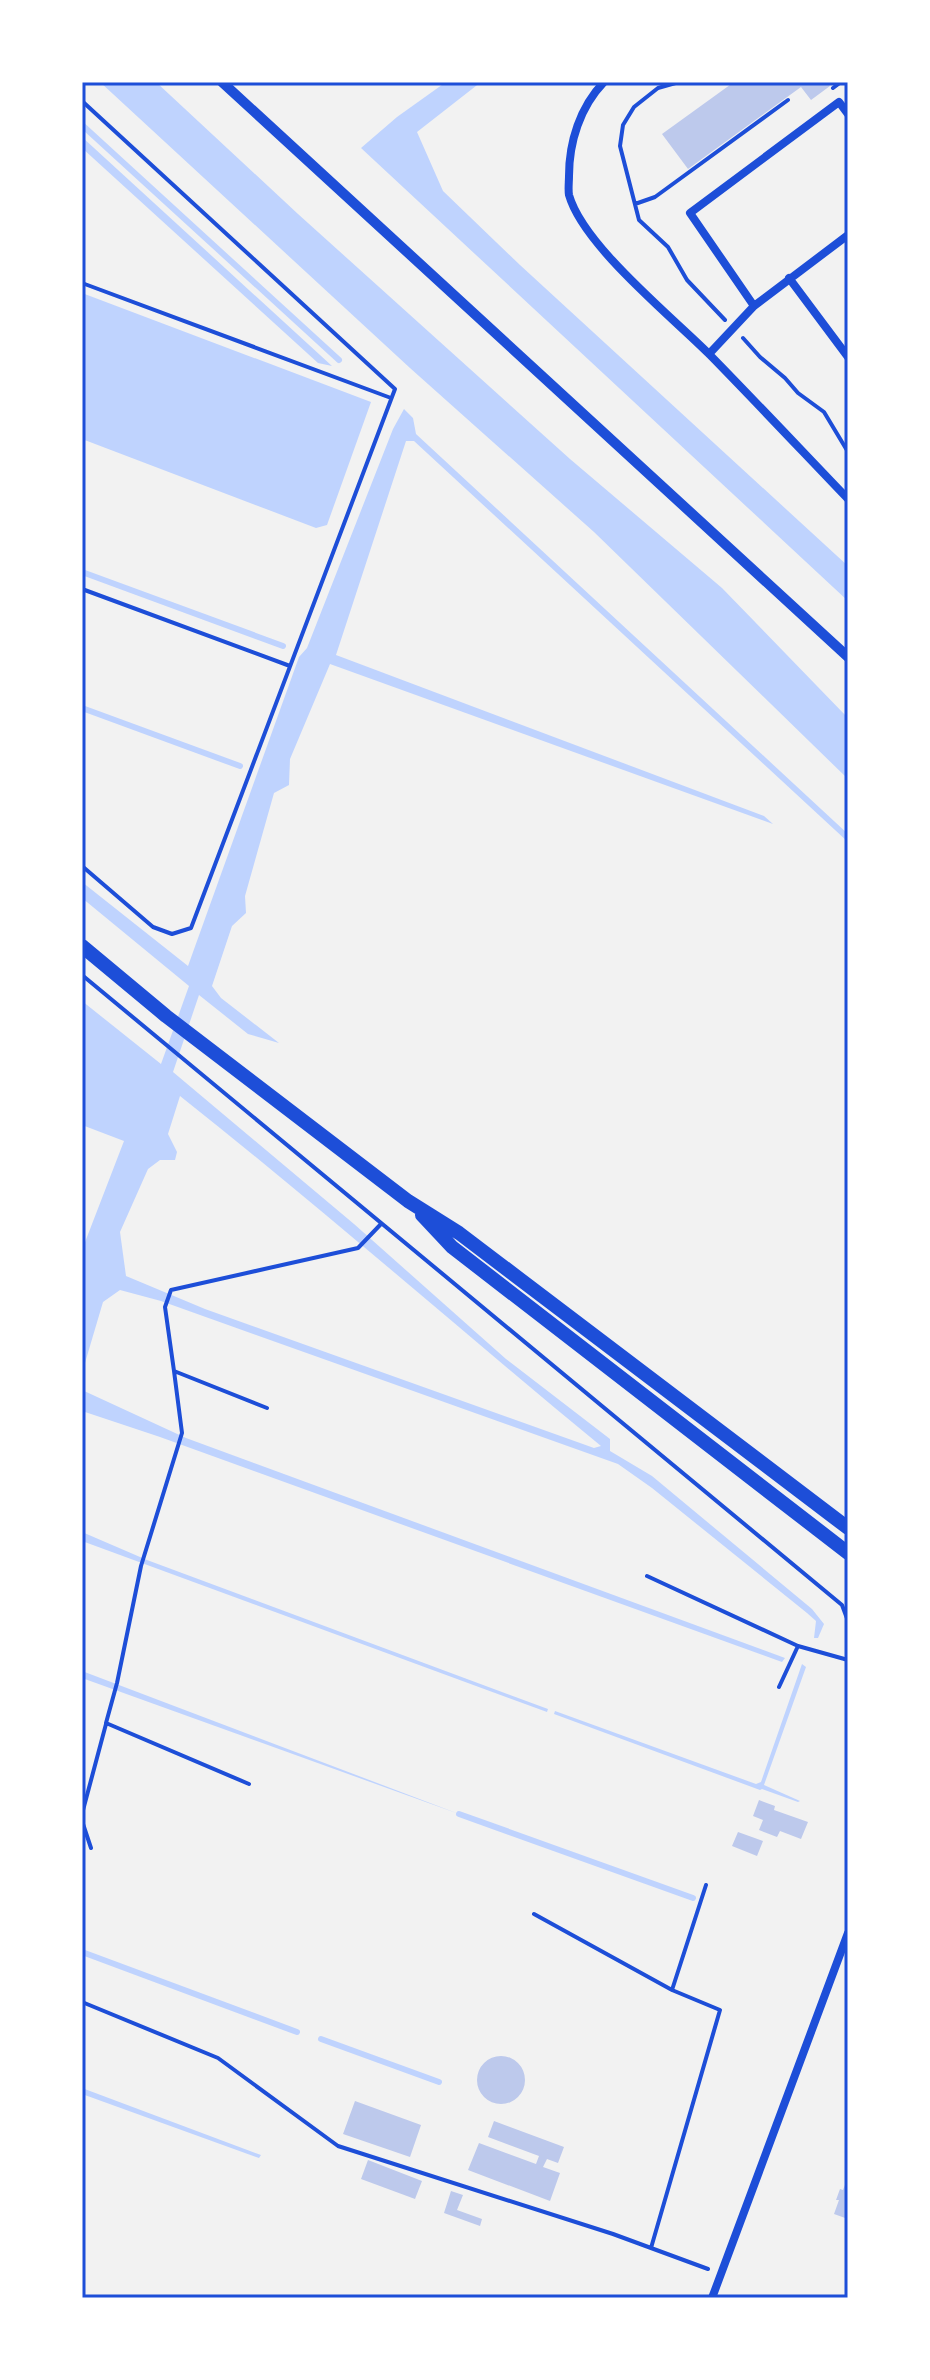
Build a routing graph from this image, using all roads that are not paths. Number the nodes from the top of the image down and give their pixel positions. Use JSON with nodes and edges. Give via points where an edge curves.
{"nodes":[{"id":1,"x":222,"y":82,"type":"edge"},
{"id":2,"x":604,"y":82,"type":"edge"},
{"id":3,"x":848,"y":114,"type":"edge"},
{"id":4,"x":848,"y":235,"type":"edge"},
{"id":5,"x":789,"y":278,"type":"junction"},
{"id":6,"x":754,"y":306,"type":"junction"},
{"id":7,"x":709,"y":354,"type":"junction"},
{"id":8,"x":848,"y":357,"type":"edge"},
{"id":9,"x":848,"y":499,"type":"edge"},
{"id":10,"x":848,"y":657,"type":"edge"},
{"id":11,"x":82,"y":946,"type":"edge"},
{"id":12,"x":408,"y":1201,"type":"junction"},
{"id":13,"x":848,"y":1528,"type":"edge"},
{"id":14,"x":848,"y":1553,"type":"edge"},
{"id":15,"x":848,"y":1933,"type":"edge"},
{"id":16,"x":712,"y":2298,"type":"edge"}],
"edges":[{"from":1,"to":10,"type":"street"},
{"from":2,"to":7,"type":"street","via":[[580,119],[569,153],[569,193],[584,226],[615,263]]},
{"from":3,"to":6,"type":"street","via":[[839,102],[690,213]]},
{"from":4,"to":5,"type":"street"},
{"from":5,"to":6,"type":"street"},
{"from":5,"to":8,"type":"street"},
{"from":6,"to":7,"type":"street"},
{"from":7,"to":9,"type":"street"},
{"from":11,"to":12,"type":"highway"},
{"from":12,"to":13,"type":"highway","via":[[459,1233]]},
{"from":12,"to":14,"type":"highway","via":[[452,1247]]},
{"from":15,"to":16,"type":"street"}]}
